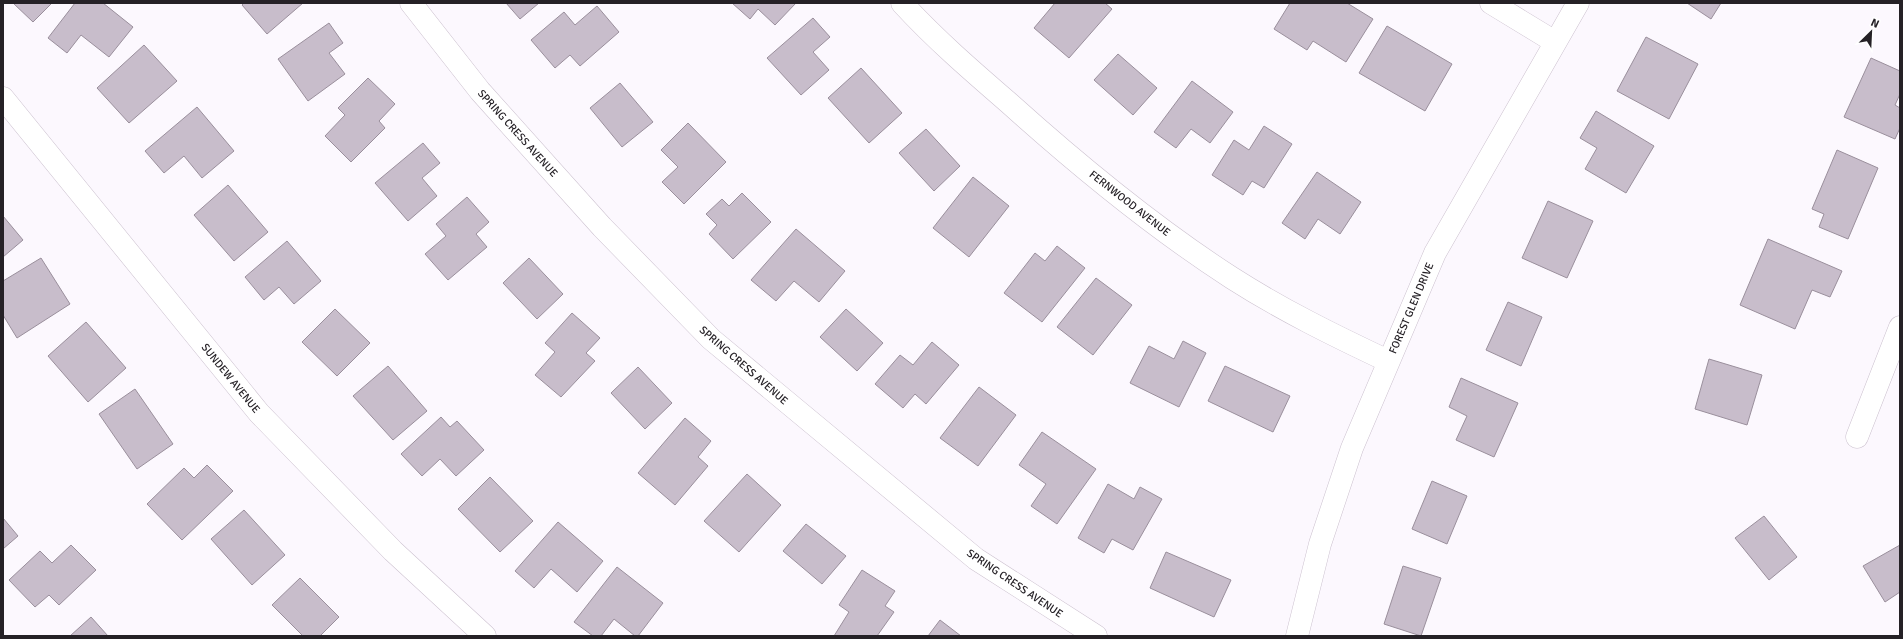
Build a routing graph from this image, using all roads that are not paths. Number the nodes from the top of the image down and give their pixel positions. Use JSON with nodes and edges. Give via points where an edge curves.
{"nodes":[{"id":1,"x":411,"y":3,"type":"edge"},
{"id":2,"x":902,"y":3,"type":"edge"},
{"id":3,"x":1491,"y":3,"type":"edge"},
{"id":4,"x":1578,"y":3,"type":"edge"},
{"id":5,"x":1554,"y":42,"type":"junction"},
{"id":6,"x":3,"y":98,"type":"edge"},
{"id":7,"x":1900,"y":327,"type":"edge"},
{"id":8,"x":1388,"y":361,"type":"junction"},
{"id":9,"x":1857,"y":438,"type":"dead end"},
{"id":10,"x":485,"y":636,"type":"edge"},
{"id":11,"x":1096,"y":636,"type":"edge"},
{"id":12,"x":1297,"y":636,"type":"edge"}],
"edges":[{"from":1,"to":11,"type":"street","name":"SPRING CRESS AVENUE","via":[[491,103],[602,227],[711,338],[976,559]]},
{"from":2,"to":8,"type":"street","name":"FERNWOOD AVENUE","via":[[927,31],[1038,128],[1160,228],[1233,278],[1296,316]]},
{"from":3,"to":5,"type":"street"},
{"from":4,"to":5,"type":"street","name":"FOREST GLEN DRIVE"},
{"from":5,"to":8,"type":"street","name":"FOREST GLEN DRIVE","via":[[1435,253]]},
{"from":6,"to":10,"type":"street","name":"SUNDEW AVENUE","via":[[259,413],[393,551]]},
{"from":7,"to":9,"type":"street"},
{"from":8,"to":12,"type":"street","name":"FOREST GLEN DRIVE","via":[[1352,448],[1320,544]]}]}
